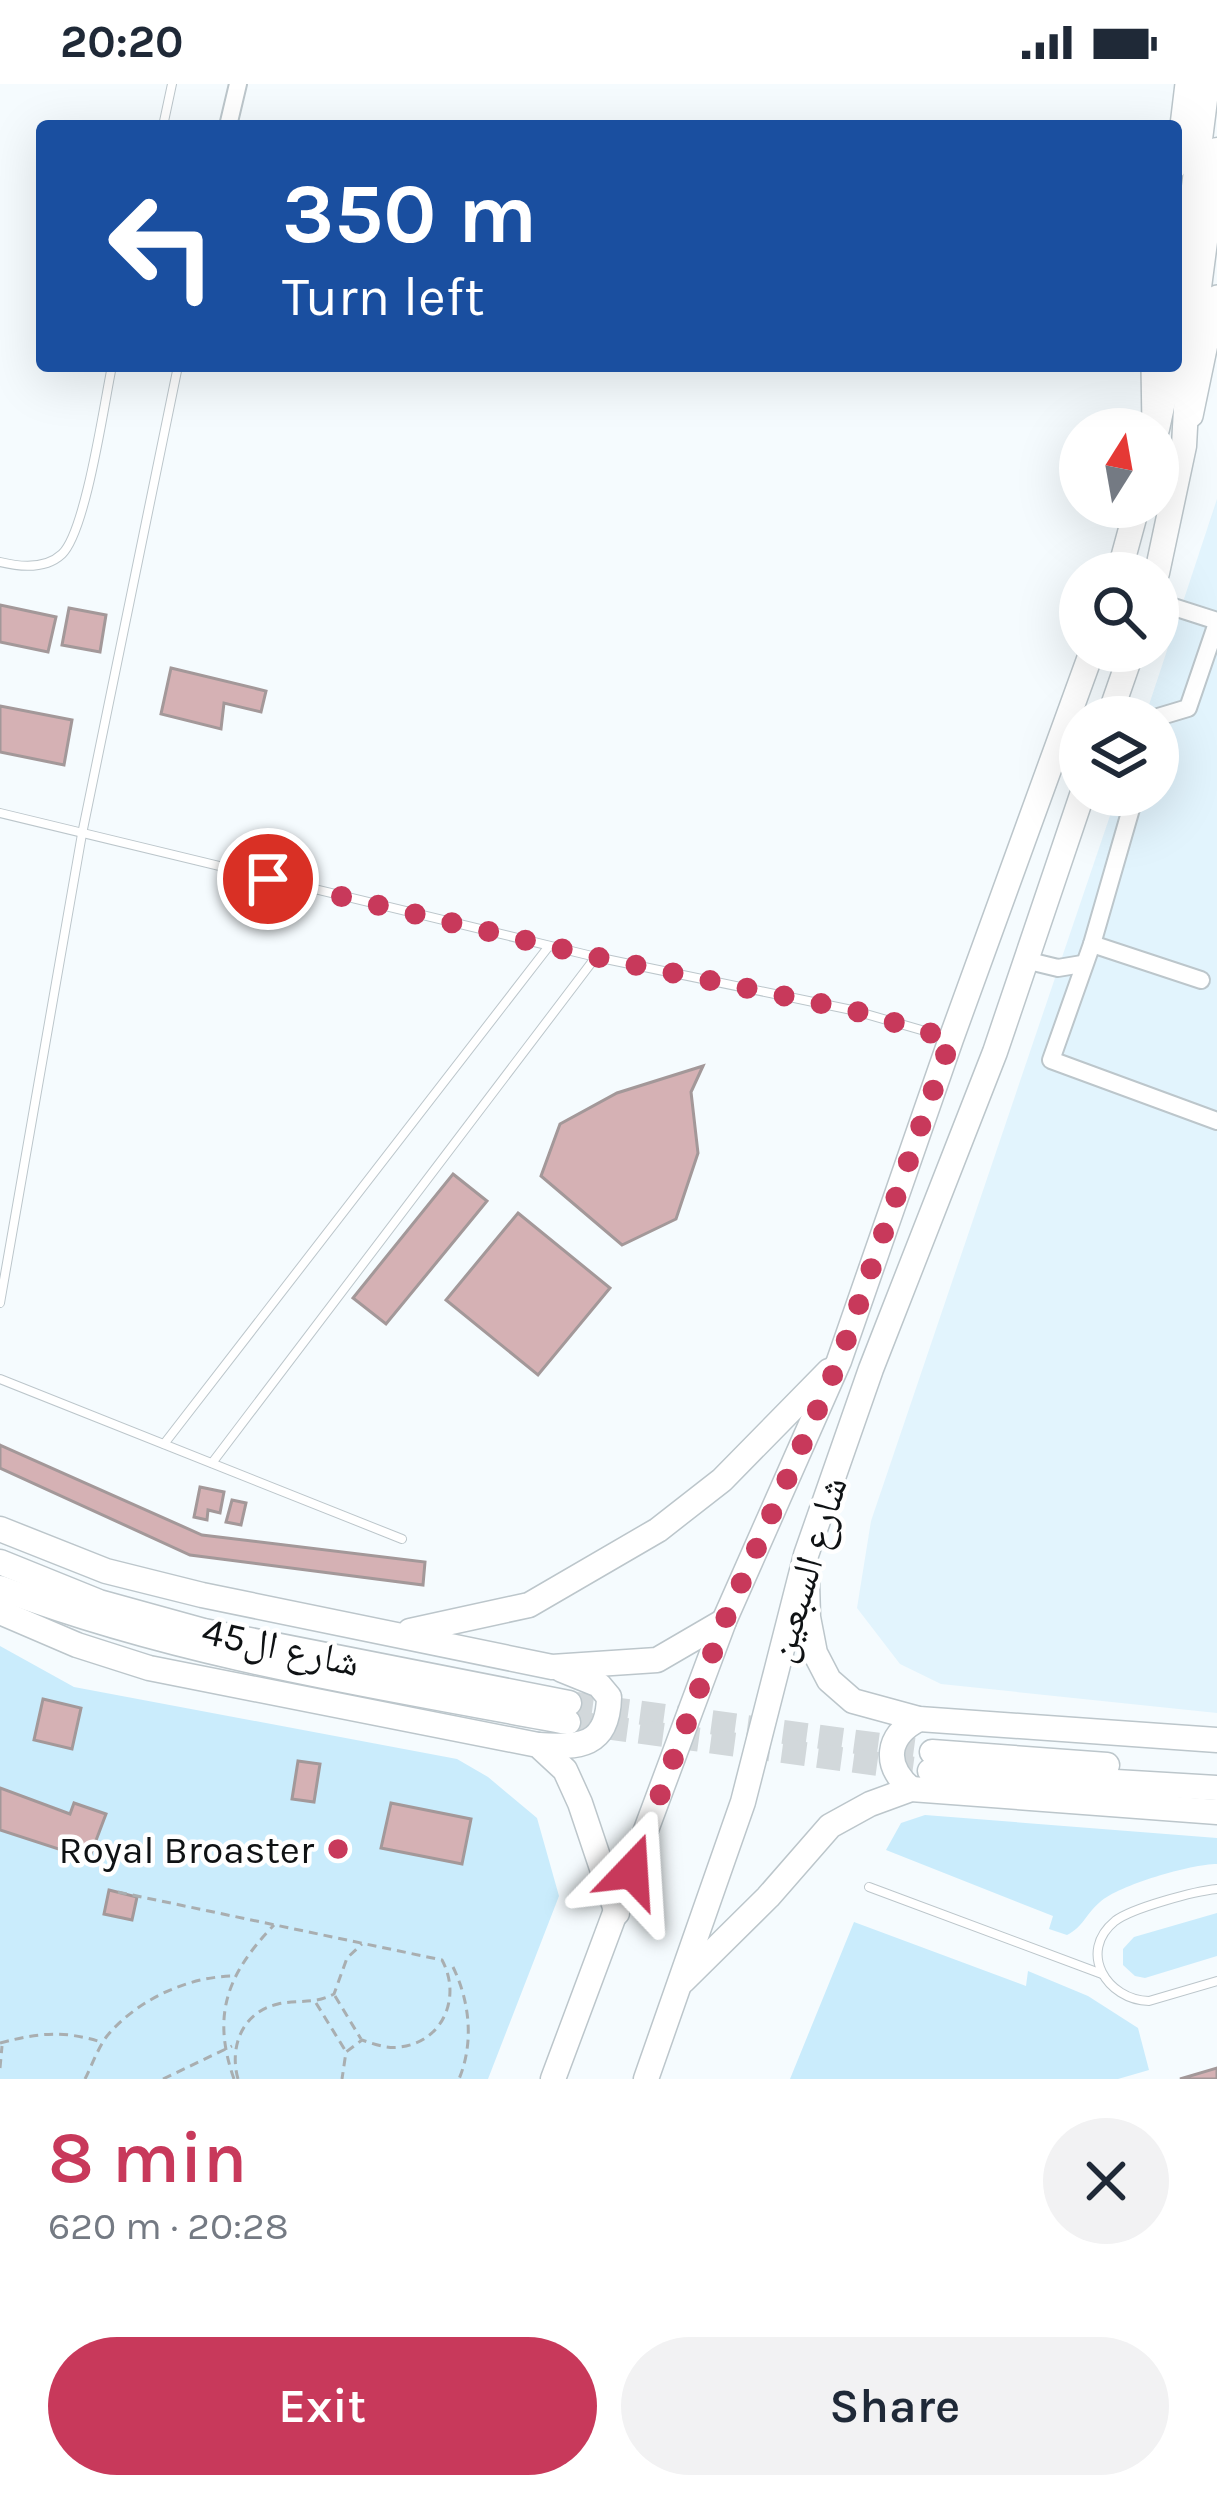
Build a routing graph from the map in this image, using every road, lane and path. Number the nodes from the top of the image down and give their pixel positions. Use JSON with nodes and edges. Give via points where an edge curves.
{"nodes":[{"id":1,"x":172,"y":84,"type":"edge"},
{"id":2,"x":238,"y":84,"type":"edge"},
{"id":3,"x":1186,"y":84,"type":"edge"},
{"id":4,"x":1207,"y":84,"type":"edge"},
{"id":5,"x":164,"y":120,"type":"edge"},
{"id":6,"x":229,"y":120,"type":"edge"},
{"id":7,"x":1182,"y":120,"type":"edge"},
{"id":8,"x":1217,"y":150,"type":"edge"},
{"id":9,"x":1182,"y":282,"type":"edge"},
{"id":10,"x":1217,"y":296,"type":"edge"},
{"id":11,"x":1182,"y":317,"type":"edge"},
{"id":12,"x":111,"y":372,"type":"edge"},
{"id":13,"x":177,"y":372,"type":"edge"},
{"id":14,"x":1170,"y":372,"type":"edge"},
{"id":15,"x":1171,"y":372,"type":"edge"},
{"id":16,"x":1161,"y":408,"type":"edge"},
{"id":17,"x":1184,"y":446,"type":"junction"},
{"id":18,"x":1161,"y":552,"type":"edge"},
{"id":19,"x":0,"y":562,"type":"edge"},
{"id":20,"x":1179,"y":609,"type":"edge"},
{"id":21,"x":1217,"y":622,"type":"edge"},
{"id":22,"x":1085,"y":672,"type":"edge"},
{"id":23,"x":1179,"y":711,"type":"edge"},
{"id":24,"x":0,"y":813,"type":"edge"},
{"id":25,"x":1075,"y":816,"type":"edge"},
{"id":26,"x":1129,"y":816,"type":"edge"},
{"id":27,"x":82,"y":834,"type":"junction"},
{"id":28,"x":1092,"y":944,"type":"junction"},
{"id":29,"x":549,"y":946,"type":"junction"},
{"id":30,"x":596,"y":957,"type":"junction"},
{"id":31,"x":1025,"y":960,"type":"junction"},
{"id":32,"x":1082,"y":964,"type":"junction"},
{"id":33,"x":1201,"y":980,"type":"dead end"},
{"id":34,"x":951,"y":1039,"type":"junction"},
{"id":35,"x":1217,"y":1121,"type":"edge"},
{"id":36,"x":0,"y":1303,"type":"edge"},
{"id":37,"x":839,"y":1361,"type":"junction"},
{"id":38,"x":0,"y":1379,"type":"edge"},
{"id":39,"x":164,"y":1444,"type":"junction"},
{"id":40,"x":212,"y":1463,"type":"junction"},
{"id":41,"x":0,"y":1529,"type":"edge"},
{"id":42,"x":402,"y":1539,"type":"dead end"},
{"id":43,"x":806,"y":1555,"type":"junction"},
{"id":44,"x":0,"y":1562,"type":"edge"},
{"id":45,"x":0,"y":1588,"type":"edge"},
{"id":46,"x":0,"y":1612,"type":"edge"},
{"id":47,"x":724,"y":1622,"type":"junction"},
{"id":48,"x":386,"y":1634,"type":"junction"},
{"id":49,"x":552,"y":1666,"type":"junction"},
{"id":50,"x":919,"y":1719,"type":"junction"},
{"id":51,"x":1217,"y":1740,"type":"edge"},
{"id":52,"x":538,"y":1745,"type":"junction"},
{"id":53,"x":924,"y":1770,"type":"junction"},
{"id":54,"x":1217,"y":1774,"type":"edge"},
{"id":55,"x":1217,"y":1788,"type":"edge"},
{"id":56,"x":1217,"y":1812,"type":"edge"},
{"id":57,"x":869,"y":1887,"type":"dead end"},
{"id":58,"x":1217,"y":1889,"type":"edge"},
{"id":59,"x":118,"y":1892,"type":"dead end"},
{"id":60,"x":617,"y":1913,"type":"junction"},
{"id":61,"x":274,"y":1925,"type":"junction"},
{"id":62,"x":362,"y":1943,"type":"junction"},
{"id":63,"x":454,"y":1967,"type":"dead end"},
{"id":64,"x":1102,"y":1974,"type":"junction"},
{"id":65,"x":235,"y":1976,"type":"junction"},
{"id":66,"x":1217,"y":1981,"type":"edge"},
{"id":67,"x":677,"y":1987,"type":"junction"},
{"id":68,"x":334,"y":1994,"type":"junction"},
{"id":69,"x":316,"y":2003,"type":"junction"},
{"id":70,"x":362,"y":2040,"type":"junction"},
{"id":71,"x":1,"y":2043,"type":"edge"},
{"id":72,"x":102,"y":2043,"type":"junction"},
{"id":73,"x":235,"y":2044,"type":"junction"},
{"id":74,"x":224,"y":2050,"type":"junction"},
{"id":75,"x":346,"y":2052,"type":"junction"},
{"id":76,"x":0,"y":2068,"type":"edge"},
{"id":77,"x":86,"y":2079,"type":"edge"},
{"id":78,"x":163,"y":2079,"type":"edge"},
{"id":79,"x":236,"y":2079,"type":"edge"},
{"id":80,"x":342,"y":2079,"type":"edge"},
{"id":81,"x":458,"y":2079,"type":"edge"},
{"id":82,"x":553,"y":2079,"type":"edge"},
{"id":83,"x":646,"y":2079,"type":"edge"}],
"edges":[{"from":1,"to":5,"type":"lane"},
{"from":2,"to":6,"type":"street"},
{"from":3,"to":7,"type":"main road"},
{"from":4,"to":9,"type":"main road"},
{"from":8,"to":11,"type":"main road"},
{"from":10,"to":17,"type":"main road"},
{"from":12,"to":19,"type":"lane","via":[[77,531],[62,555],[39,566]]},
{"from":13,"to":27,"type":"lane"},
{"from":14,"to":16,"type":"main road"},
{"from":15,"to":17,"type":"main road"},
{"from":17,"to":18,"type":"main road"},
{"from":20,"to":21,"type":"street"},
{"from":21,"to":23,"type":"street","via":[[1188,708]]},
{"from":22,"to":34,"type":"main road","name":"شارع السبعين"},
{"from":24,"to":27,"type":"lane"},
{"from":25,"to":31,"type":"main road","name":"شارع السبعين"},
{"from":26,"to":28,"type":"street"},
{"from":27,"to":29,"type":"lane"},
{"from":27,"to":36,"type":"lane"},
{"from":28,"to":32,"type":"street"},
{"from":28,"to":33,"type":"street"},
{"from":29,"to":30,"type":"lane"},
{"from":29,"to":39,"type":"lane"},
{"from":30,"to":34,"type":"lane"},
{"from":30,"to":40,"type":"lane"},
{"from":31,"to":32,"type":"street"},
{"from":31,"to":43,"type":"main road","name":"شارع السبعين"},
{"from":32,"to":35,"type":"street","via":[[1052,1060]]},
{"from":34,"to":37,"type":"main road","name":"شارع السبعين"},
{"from":37,"to":47,"type":"main road","name":"شارع السبعين"},
{"from":37,"to":48,"type":"main road","via":[[722,1480],[658,1530],[529,1606]]},
{"from":38,"to":39,"type":"lane"},
{"from":39,"to":40,"type":"lane"},
{"from":40,"to":42,"type":"lane"},
{"from":41,"to":48,"type":"main road","via":[[106,1571]]},
{"from":43,"to":50,"type":"main road","via":[[808,1617],[829,1680],[853,1701]]},
{"from":43,"to":67,"type":"main road","name":"شارع السبعين","via":[[743,1802]]},
{"from":44,"to":45,"type":"main road","name":"شارع ال45","via":[[99,1602],[204,1631],[568,1712],[190,1648]]},
{"from":46,"to":52,"type":"main road","via":[[149,1668]]},
{"from":47,"to":49,"type":"main road","via":[[657,1660]]},
{"from":47,"to":60,"type":"main road","name":"شارع السبعين"},
{"from":48,"to":49,"type":"main road"},
{"from":49,"to":52,"type":"main road","via":[[599,1685],[609,1715],[587,1743]]},
{"from":50,"to":51,"type":"main road"},
{"from":50,"to":53,"type":"main road","via":[[892,1742],[890,1760],[897,1777]]},
{"from":52,"to":60,"type":"main road","via":[[565,1771]]},
{"from":53,"to":54,"type":"main road"},
{"from":53,"to":55,"type":"main road"},
{"from":53,"to":56,"type":"main road"},
{"from":53,"to":67,"type":"main road","via":[[830,1826]]},
{"from":57,"to":64,"type":"lane"},
{"from":58,"to":64,"type":"lane","via":[[1114,1922],[1098,1952]]},
{"from":59,"to":61,"type":"path"},
{"from":60,"to":82,"type":"main road","name":"شارع السبعين"},
{"from":61,"to":62,"type":"path"},
{"from":61,"to":65,"type":"path"},
{"from":62,"to":68,"type":"path"},
{"from":62,"to":70,"type":"path","via":[[442,1960],[452,1990],[447,2013],[422,2041],[400,2048]]},
{"from":63,"to":81,"type":"path","via":[[470,2029]]},
{"from":64,"to":66,"type":"lane","via":[[1137,2001]]},
{"from":65,"to":72,"type":"path","via":[[161,1994]]},
{"from":65,"to":74,"type":"path","via":[[224,2006]]},
{"from":67,"to":83,"type":"main road","name":"شارع السبعين"},
{"from":68,"to":69,"type":"path"},
{"from":68,"to":70,"type":"path"},
{"from":69,"to":73,"type":"path","via":[[257,2013]]},
{"from":69,"to":75,"type":"path"},
{"from":70,"to":75,"type":"path"},
{"from":71,"to":72,"type":"path","via":[[58,2032]]},
{"from":71,"to":76,"type":"path"},
{"from":72,"to":77,"type":"path"},
{"from":73,"to":74,"type":"path"},
{"from":73,"to":79,"type":"path"},
{"from":74,"to":78,"type":"path"},
{"from":74,"to":79,"type":"path"},
{"from":75,"to":80,"type":"path"}]}
